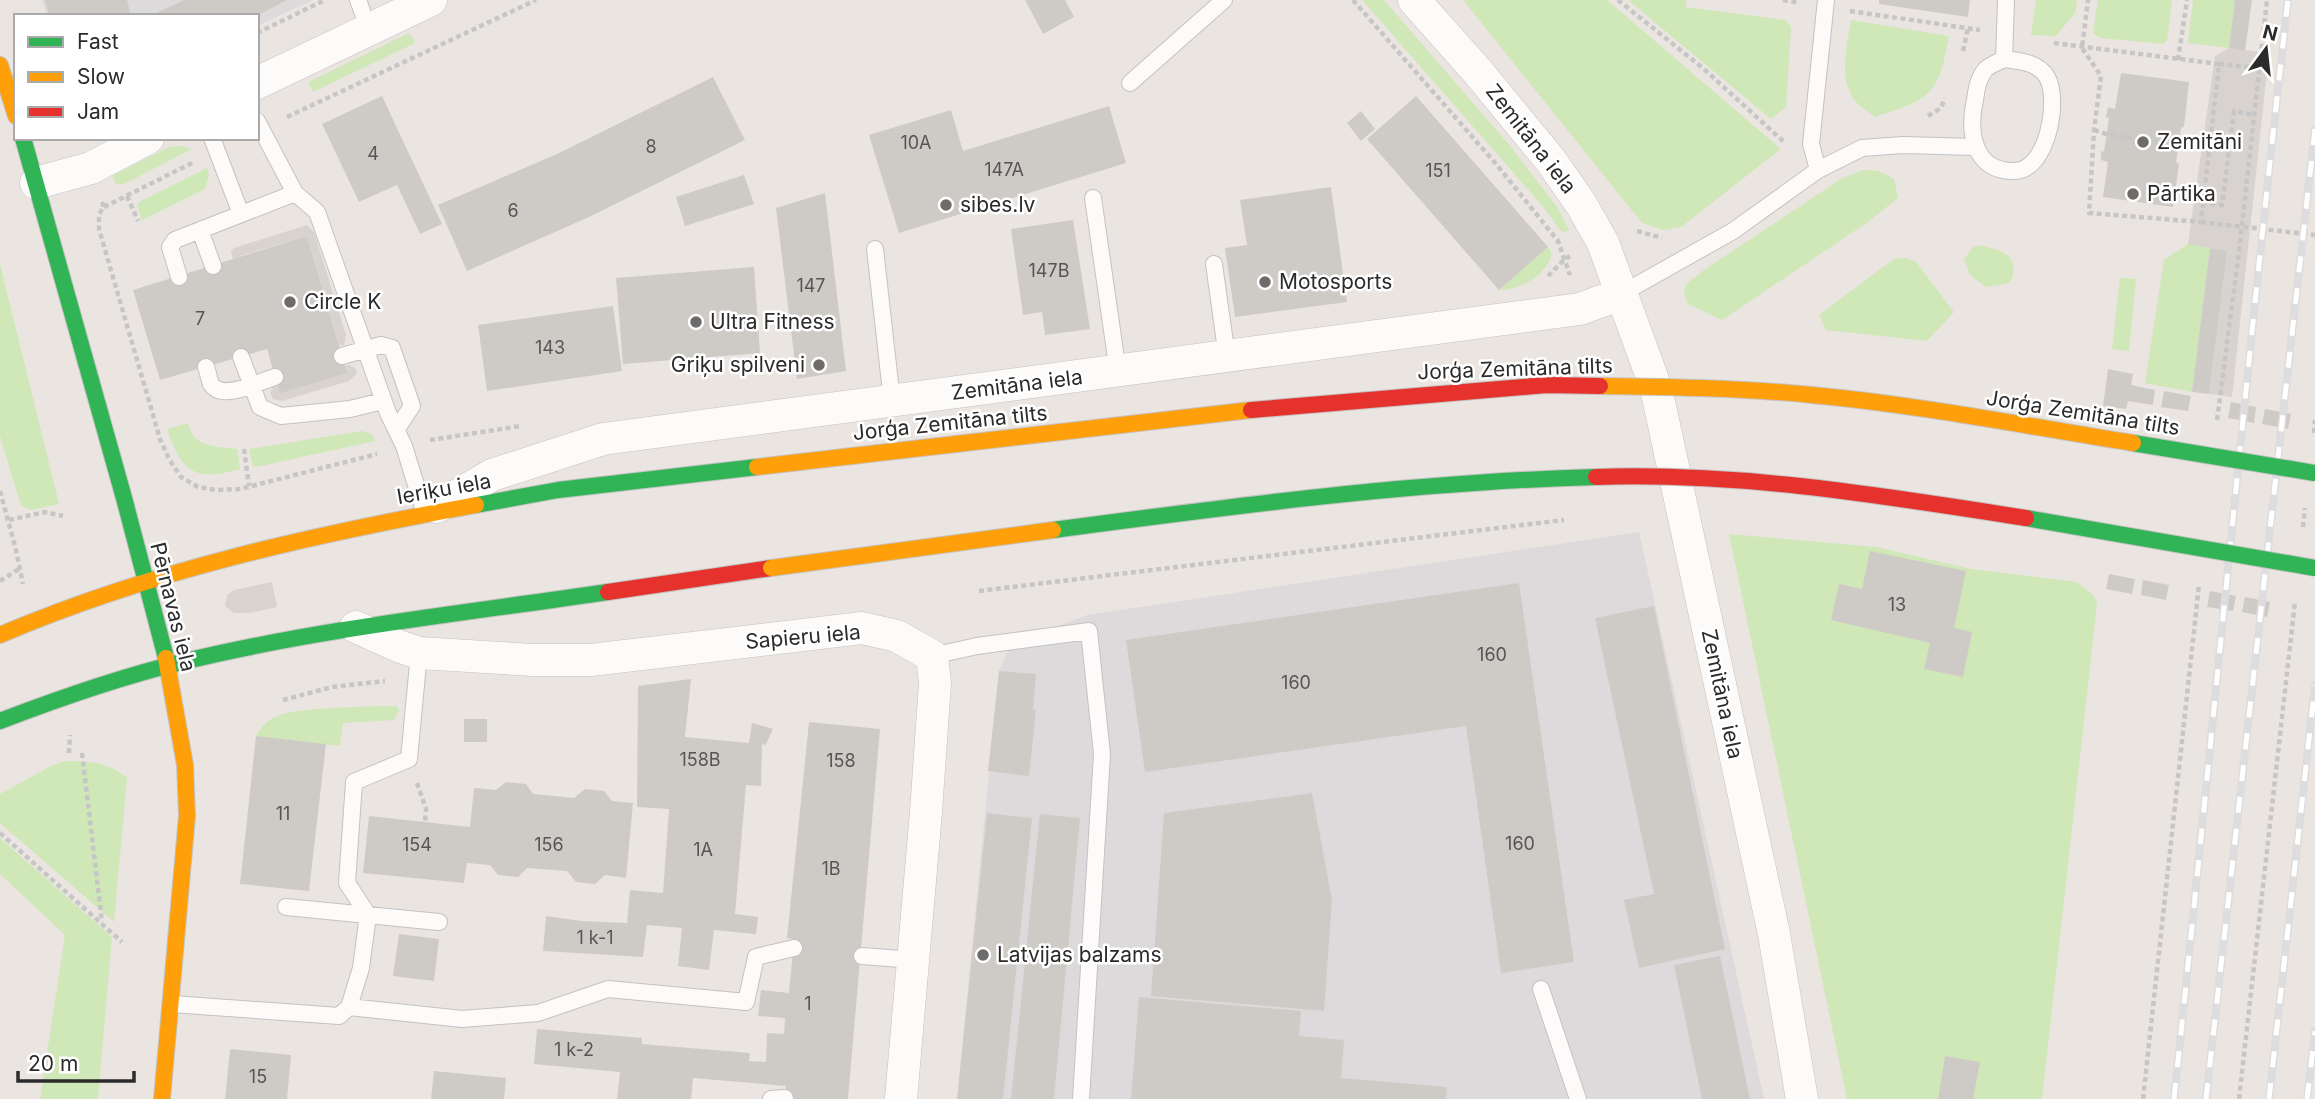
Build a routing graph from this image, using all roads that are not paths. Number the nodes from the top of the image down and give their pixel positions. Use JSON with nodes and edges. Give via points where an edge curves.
{"nodes":[{"id":1,"x":358,"y":0,"type":"edge"},
{"id":2,"x":431,"y":0,"type":"edge"},
{"id":3,"x":1224,"y":0,"type":"edge"},
{"id":4,"x":1414,"y":0,"type":"edge"},
{"id":5,"x":2006,"y":0,"type":"edge"},
{"id":6,"x":1826,"y":4,"type":"edge"},
{"id":7,"x":369,"y":30,"type":"junction"},
{"id":8,"x":2004,"y":59,"type":"junction"},
{"id":9,"x":0,"y":65,"type":"edge"},
{"id":10,"x":259,"y":82,"type":"edge"},
{"id":11,"x":1130,"y":83,"type":"dead end"},
{"id":12,"x":14,"y":110,"type":"edge"},
{"id":13,"x":259,"y":125,"type":"edge"},
{"id":14,"x":24,"y":140,"type":"edge"},
{"id":15,"x":144,"y":140,"type":"edge"},
{"id":16,"x":215,"y":144,"type":"edge"},
{"id":17,"x":1975,"y":147,"type":"junction"},
{"id":18,"x":1818,"y":170,"type":"junction"},
{"id":19,"x":37,"y":183,"type":"junction"},
{"id":20,"x":295,"y":194,"type":"junction"},
{"id":21,"x":1093,"y":198,"type":"dead end"},
{"id":22,"x":242,"y":214,"type":"junction"},
{"id":23,"x":200,"y":230,"type":"junction"},
{"id":24,"x":875,"y":249,"type":"dead end"},
{"id":25,"x":1214,"y":264,"type":"dead end"},
{"id":26,"x":213,"y":266,"type":"dead end"},
{"id":27,"x":179,"y":276,"type":"dead end"},
{"id":28,"x":1621,"y":294,"type":"junction"},
{"id":29,"x":366,"y":349,"type":"junction"},
{"id":30,"x":342,"y":356,"type":"dead end"},
{"id":31,"x":242,"y":357,"type":"dead end"},
{"id":32,"x":1227,"y":357,"type":"junction"},
{"id":33,"x":206,"y":367,"type":"dead end"},
{"id":34,"x":1118,"y":372,"type":"junction"},
{"id":35,"x":275,"y":377,"type":"dead end"},
{"id":36,"x":251,"y":385,"type":"junction"},
{"id":37,"x":383,"y":401,"type":"junction"},
{"id":38,"x":892,"y":401,"type":"junction"},
{"id":39,"x":396,"y":430,"type":"junction"},
{"id":40,"x":757,"y":467,"type":"joint"},
{"id":41,"x":2315,"y":474,"type":"edge"},
{"id":42,"x":425,"y":514,"type":"junction"},
{"id":43,"x":2315,"y":568,"type":"edge"},
{"id":44,"x":145,"y":581,"type":"junction"},
{"id":45,"x":356,"y":627,"type":"junction"},
{"id":46,"x":2,"y":633,"type":"edge"},
{"id":47,"x":419,"y":653,"type":"junction"},
{"id":48,"x":932,"y":656,"type":"junction"},
{"id":49,"x":168,"y":666,"type":"junction"},
{"id":50,"x":0,"y":721,"type":"edge"},
{"id":51,"x":286,"y":907,"type":"dead end"},
{"id":52,"x":368,"y":915,"type":"junction"},
{"id":53,"x":439,"y":922,"type":"dead end"},
{"id":54,"x":794,"y":948,"type":"dead end"},
{"id":55,"x":862,"y":956,"type":"dead end"},
{"id":56,"x":914,"y":960,"type":"junction"},
{"id":57,"x":1541,"y":989,"type":"dead end"},
{"id":58,"x":172,"y":1004,"type":"junction"},
{"id":59,"x":349,"y":1007,"type":"junction"},
{"id":60,"x":785,"y":1098,"type":"edge"},
{"id":61,"x":162,"y":1099,"type":"edge"},
{"id":62,"x":771,"y":1099,"type":"edge"},
{"id":63,"x":901,"y":1099,"type":"edge"},
{"id":64,"x":1081,"y":1099,"type":"edge"},
{"id":65,"x":1578,"y":1099,"type":"edge"},
{"id":66,"x":1802,"y":1099,"type":"edge"}],
"edges":[{"from":1,"to":7,"type":"lane"},
{"from":2,"to":7,"type":"street"},
{"from":3,"to":11,"type":"lane"},
{"from":4,"to":28,"type":"street","name":"Zemitāna iela","via":[[1551,161],[1602,243]]},
{"from":5,"to":8,"type":"lane"},
{"from":6,"to":18,"type":"lane","via":[[1811,144]]},
{"from":7,"to":10,"type":"street"},
{"from":8,"to":17,"type":"lane","via":[[1985,70],[1977,88],[1971,128]]},
{"from":8,"to":17,"type":"lane","via":[[2031,63],[2046,75],[2053,93],[2044,149],[2034,163],[2016,172],[1991,166]]},
{"from":9,"to":12,"type":"main road"},
{"from":13,"to":20,"type":"lane"},
{"from":14,"to":19,"type":"main road","name":"Pērnavas iela"},
{"from":15,"to":19,"type":"street","via":[[91,168]]},
{"from":16,"to":22,"type":"lane"},
{"from":17,"to":18,"type":"lane","via":[[1863,148]]},
{"from":18,"to":28,"type":"lane","via":[[1733,231]]},
{"from":19,"to":44,"type":"main road","name":"Pērnavas iela"},
{"from":20,"to":22,"type":"lane"},
{"from":20,"to":29,"type":"lane","via":[[317,212]]},
{"from":21,"to":34,"type":"lane"},
{"from":22,"to":23,"type":"lane"},
{"from":23,"to":26,"type":"lane"},
{"from":23,"to":27,"type":"lane","via":[[171,243]]},
{"from":24,"to":38,"type":"lane"},
{"from":25,"to":32,"type":"lane"},
{"from":28,"to":32,"type":"street","name":"Zemitāna iela","via":[[1580,309]]},
{"from":28,"to":66,"type":"street","name":"Zemitāna iela","via":[[1656,388],[1680,492],[1774,934]]},
{"from":29,"to":30,"type":"lane"},
{"from":29,"to":37,"type":"lane"},
{"from":29,"to":39,"type":"lane","via":[[387,345],[395,354],[412,406]]},
{"from":31,"to":36,"type":"lane"},
{"from":32,"to":34,"type":"street","name":"Zemitāna iela"},
{"from":33,"to":36,"type":"lane","via":[[212,386],[220,391]]},
{"from":34,"to":38,"type":"street","name":"Zemitāna iela"},
{"from":35,"to":36,"type":"lane"},
{"from":36,"to":37,"type":"lane","via":[[260,407],[281,416],[350,410]]},
{"from":37,"to":39,"type":"lane"},
{"from":38,"to":42,"type":"street","name":"Zemitāna iela","via":[[603,439],[492,475]]},
{"from":39,"to":42,"type":"lane"},
{"from":40,"to":41,"type":"main road","name":"Jorģa Zemitāna tilts","bridge":true,"via":[[1291,405],[1546,385],[1812,395]]},
{"from":40,"to":42,"type":"main road","name":"Ieriķu iela","via":[[558,490]]},
{"from":42,"to":44,"type":"main road","name":"Ieriķu iela","via":[[253,551]]},
{"from":43,"to":45,"type":"main road","bridge":true,"via":[[2005,514],[1809,488],[1659,476],[1478,481],[1198,511]]},
{"from":44,"to":46,"type":"main road","name":"Ieriķu iela"},
{"from":44,"to":49,"type":"main road","name":"Pērnavas iela"},
{"from":45,"to":47,"type":"street","name":"Sapieru iela"},
{"from":45,"to":49,"type":"main road","via":[[271,641]]},
{"from":47,"to":48,"type":"street","name":"Sapieru iela","via":[[591,660],[862,628],[897,636]]},
{"from":47,"to":52,"type":"lane","via":[[409,759],[354,782],[347,883]]},
{"from":48,"to":56,"type":"street","via":[[934,696]]},
{"from":48,"to":64,"type":"lane","via":[[1089,631],[1102,754]]},
{"from":49,"to":50,"type":"main road","via":[[57,697]]},
{"from":49,"to":58,"type":"main road","name":"Pērnavas iela","via":[[185,765],[187,816]]},
{"from":51,"to":52,"type":"lane"},
{"from":52,"to":53,"type":"lane"},
{"from":52,"to":59,"type":"lane","via":[[362,968]]},
{"from":54,"to":59,"type":"lane","via":[[755,957],[746,1002],[608,989],[538,1013],[462,1018]]},
{"from":55,"to":56,"type":"lane"},
{"from":56,"to":63,"type":"street"},
{"from":57,"to":65,"type":"lane"},
{"from":58,"to":59,"type":"lane","via":[[339,1016]]},
{"from":58,"to":61,"type":"main road","name":"Pērnavas iela"},
{"from":60,"to":62,"type":"lane"}]}
